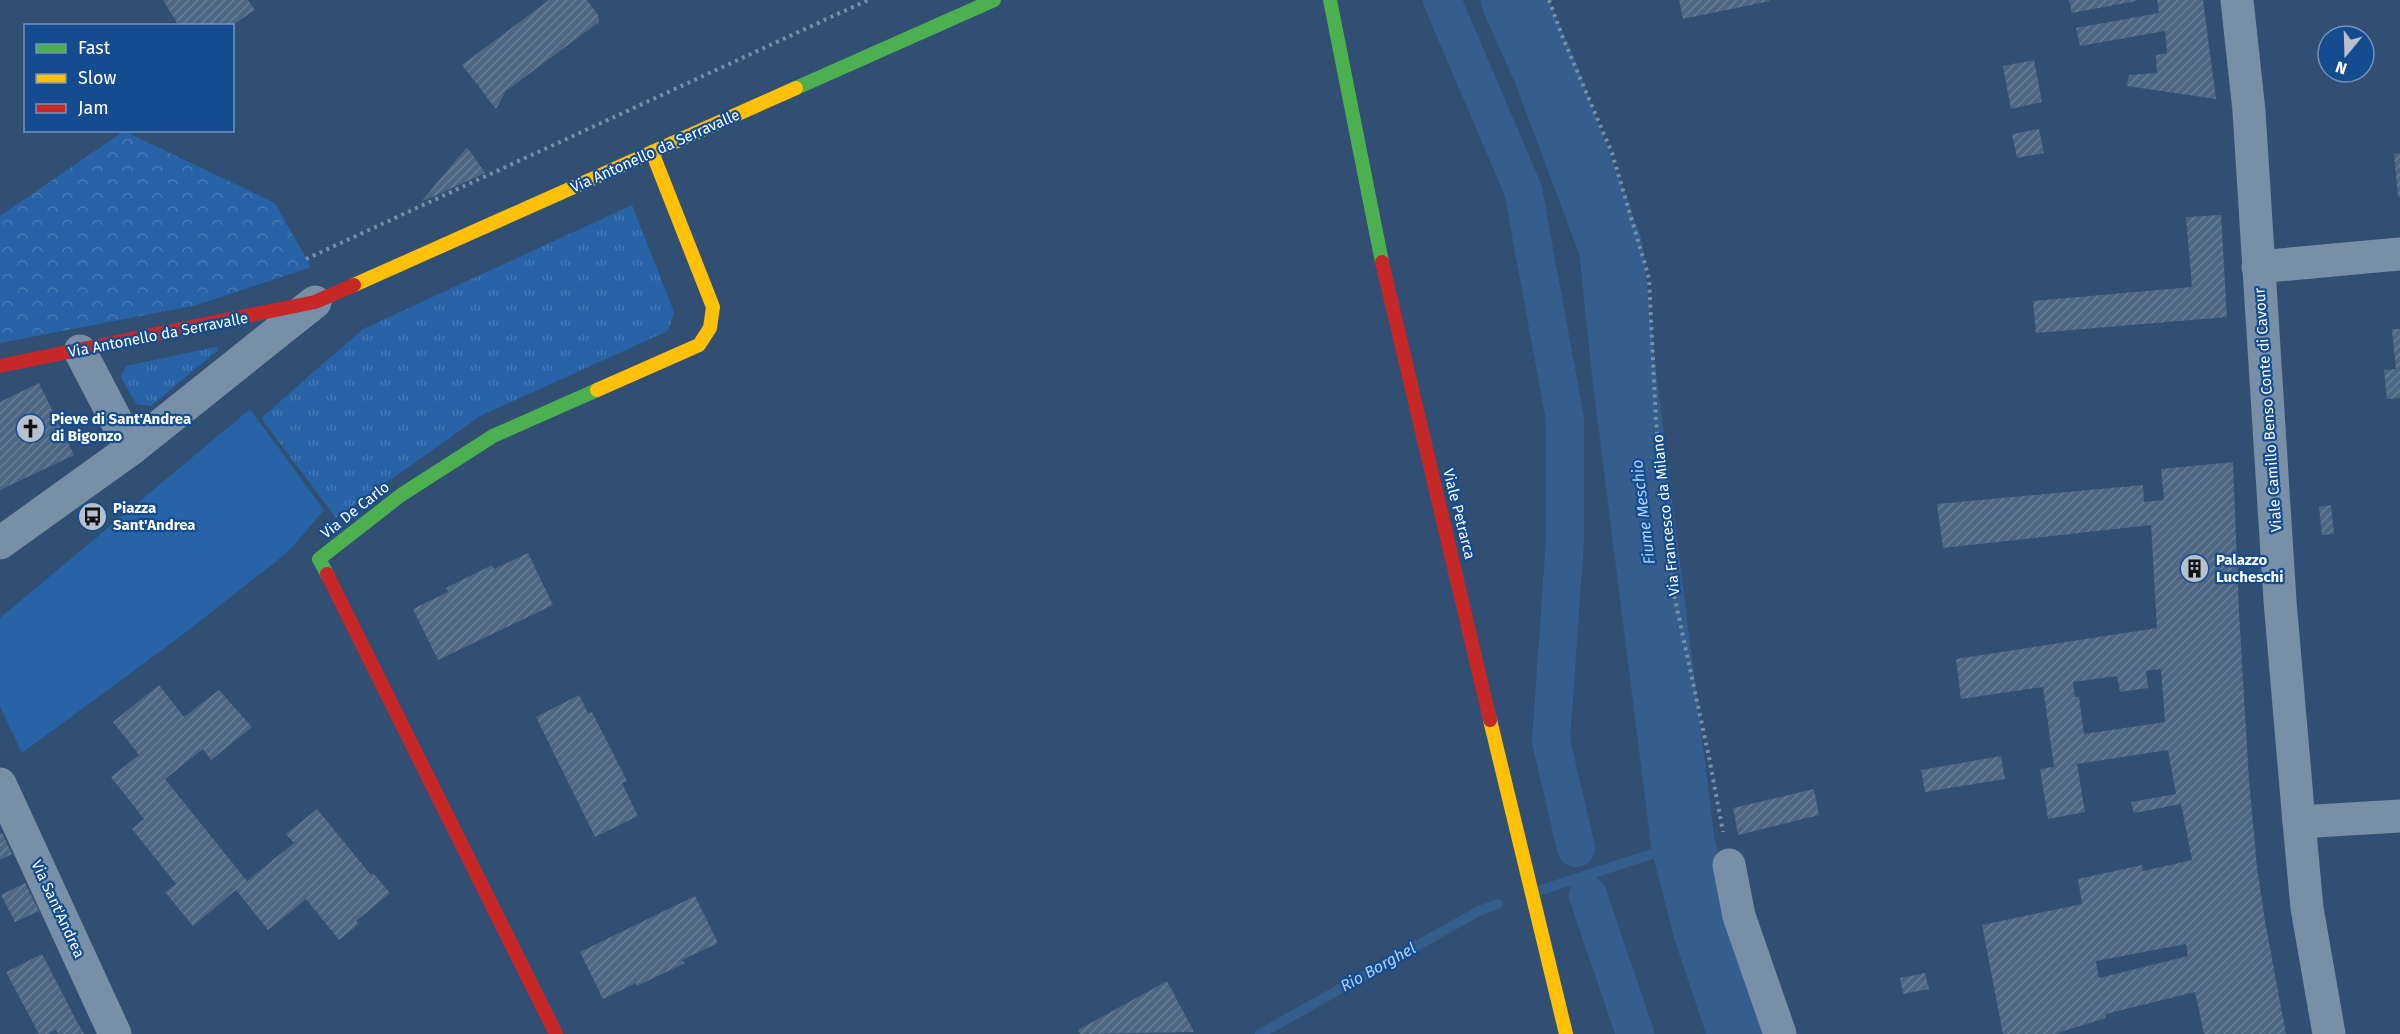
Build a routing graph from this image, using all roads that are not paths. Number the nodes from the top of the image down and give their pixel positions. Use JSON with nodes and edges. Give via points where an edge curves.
{"nodes":[{"id":1,"x":994,"y":0,"type":"edge"},
{"id":2,"x":1330,"y":0,"type":"edge"},
{"id":3,"x":2236,"y":0,"type":"edge"},
{"id":4,"x":652,"y":152,"type":"junction"},
{"id":5,"x":2400,"y":254,"type":"edge"},
{"id":6,"x":2258,"y":267,"type":"junction"},
{"id":7,"x":315,"y":302,"type":"junction"},
{"id":8,"x":80,"y":351,"type":"junction"},
{"id":9,"x":0,"y":366,"type":"edge"},
{"id":10,"x":131,"y":449,"type":"junction"},
{"id":11,"x":0,"y":543,"type":"edge"},
{"id":12,"x":0,"y":784,"type":"edge"},
{"id":13,"x":2400,"y":816,"type":"edge"},
{"id":14,"x":2299,"y":822,"type":"junction"},
{"id":15,"x":1729,"y":865,"type":"road end"},
{"id":16,"x":115,"y":1034,"type":"edge"},
{"id":17,"x":556,"y":1034,"type":"edge"},
{"id":18,"x":1566,"y":1034,"type":"edge"},
{"id":19,"x":1780,"y":1034,"type":"edge"},
{"id":20,"x":2330,"y":1034,"type":"edge"}],
"edges":[{"from":1,"to":4,"type":"street","name":"Via Antonello da Serravalle"},
{"from":2,"to":18,"type":"street","name":"Viale Petrarca","via":[[1389,299]]},
{"from":3,"to":6,"type":"street","name":"Viale Camillo Benso Conte di Cavour","via":[[2249,111]]},
{"from":4,"to":7,"type":"street","name":"Via Antonello da Serravalle"},
{"from":4,"to":17,"type":"street","name":"Via De Carlo","via":[[713,307],[713,321],[699,345],[493,436],[401,495],[319,559]]},
{"from":5,"to":6,"type":"street"},
{"from":6,"to":14,"type":"street","name":"Viale Camillo Benso Conte di Cavour"},
{"from":7,"to":8,"type":"street","name":"Via Antonello da Serravalle"},
{"from":7,"to":10,"type":"street","name":"Via Antonello da Serravalle"},
{"from":8,"to":9,"type":"street","name":"Via Antonello da Serravalle"},
{"from":8,"to":10,"type":"street"},
{"from":10,"to":11,"type":"street","name":"Via Antonello da Serravalle"},
{"from":12,"to":16,"type":"street","name":"Via Sant'Andrea"},
{"from":13,"to":14,"type":"street"},
{"from":14,"to":20,"type":"street","name":"Viale Camillo Benso Conte di Cavour","via":[[2307,908]]},
{"from":15,"to":19,"type":"street","via":[[1739,916]]}]}
